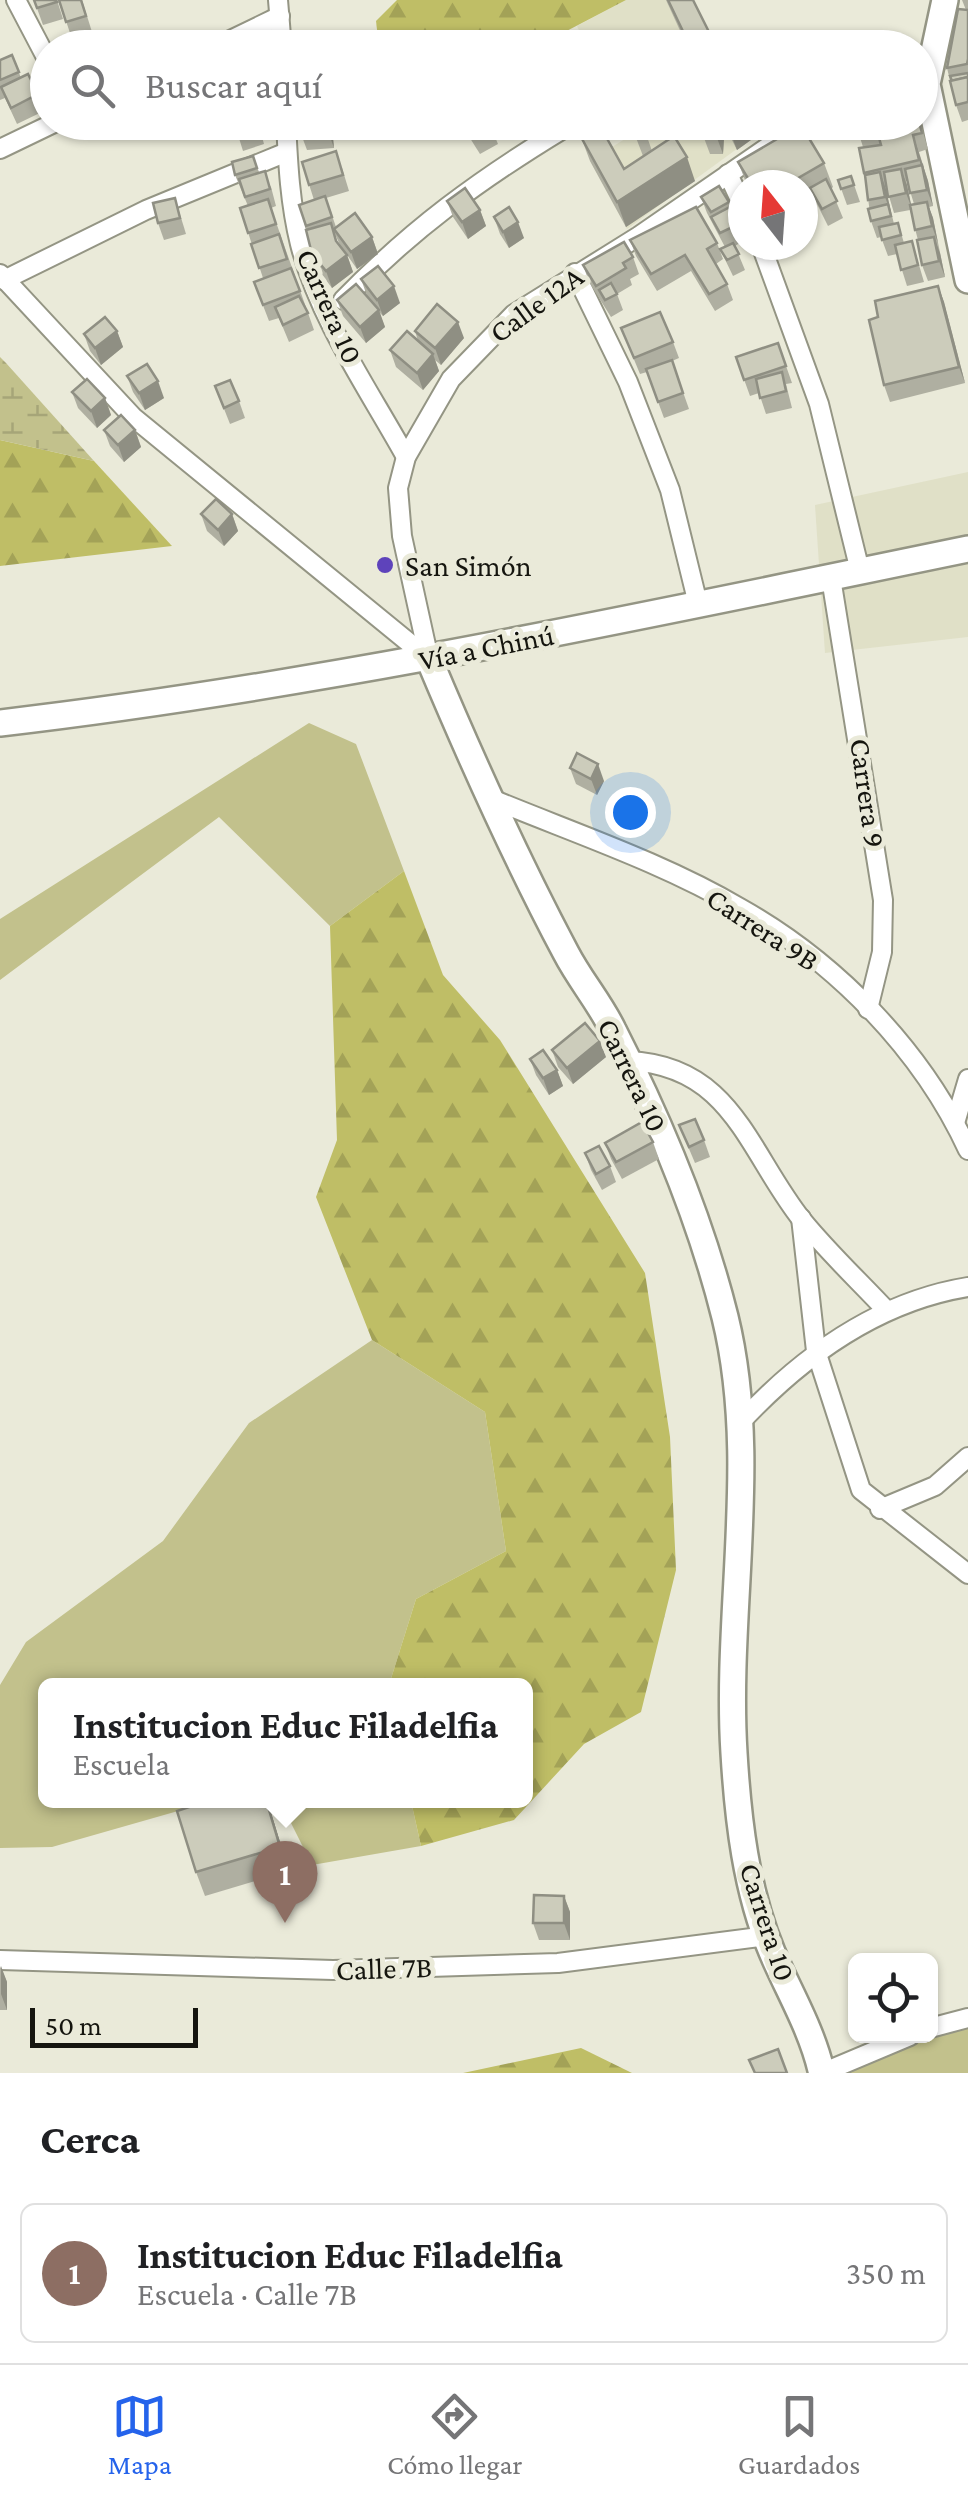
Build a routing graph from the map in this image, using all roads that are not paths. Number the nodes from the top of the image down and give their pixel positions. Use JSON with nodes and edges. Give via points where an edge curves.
{"nodes":[{"id":1,"x":16,"y":0,"type":"edge"},
{"id":2,"x":944,"y":0,"type":"edge"},
{"id":3,"x":279,"y":8,"type":"edge"},
{"id":4,"x":32,"y":30,"type":"edge"},
{"id":5,"x":243,"y":30,"type":"edge"},
{"id":6,"x":937,"y":30,"type":"edge"},
{"id":7,"x":30,"y":135,"type":"edge"},
{"id":8,"x":287,"y":140,"type":"edge"},
{"id":9,"x":544,"y":140,"type":"edge"},
{"id":10,"x":778,"y":140,"type":"edge"},
{"id":11,"x":937,"y":140,"type":"edge"},
{"id":12,"x":0,"y":149,"type":"edge"},
{"id":13,"x":287,"y":152,"type":"junction"},
{"id":14,"x":734,"y":170,"type":"edge"},
{"id":15,"x":728,"y":174,"type":"edge"},
{"id":16,"x":766,"y":260,"type":"edge"},
{"id":17,"x":575,"y":273,"type":"junction"},
{"id":18,"x":2,"y":277,"type":"edge"},
{"id":19,"x":968,"y":280,"type":"edge"},
{"id":20,"x":328,"y":314,"type":"junction"},
{"id":21,"x":406,"y":458,"type":"junction"},
{"id":22,"x":968,"y":549,"type":"edge"},
{"id":23,"x":860,"y":571,"type":"junction"},
{"id":24,"x":832,"y":578,"type":"junction"},
{"id":25,"x":698,"y":604,"type":"junction"},
{"id":26,"x":429,"y":659,"type":"junction"},
{"id":27,"x":0,"y":724,"type":"edge"},
{"id":28,"x":487,"y":797,"type":"junction"},
{"id":29,"x":868,"y":1009,"type":"junction"},
{"id":30,"x":628,"y":1061,"type":"junction"},
{"id":31,"x":968,"y":1079,"type":"edge"},
{"id":32,"x":955,"y":1123,"type":"junction"},
{"id":33,"x":968,"y":1150,"type":"edge"},
{"id":34,"x":800,"y":1218,"type":"junction"},
{"id":35,"x":968,"y":1287,"type":"edge"},
{"id":36,"x":887,"y":1311,"type":"junction"},
{"id":37,"x":816,"y":1351,"type":"junction"},
{"id":38,"x":739,"y":1424,"type":"junction"},
{"id":39,"x":968,"y":1457,"type":"edge"},
{"id":40,"x":880,"y":1509,"type":"junction"},
{"id":41,"x":968,"y":1574,"type":"edge"},
{"id":42,"x":767,"y":1936,"type":"junction"},
{"id":43,"x":0,"y":1960,"type":"edge"},
{"id":44,"x":968,"y":2018,"type":"edge"},
{"id":45,"x":938,"y":2026,"type":"edge"},
{"id":46,"x":893,"y":2043,"type":"edge"},
{"id":47,"x":821,"y":2072,"type":"edge"}],
"edges":[{"from":1,"to":4,"type":"street"},
{"from":2,"to":6,"type":"street"},
{"from":3,"to":5,"type":"street"},
{"from":7,"to":12,"type":"street"},
{"from":8,"to":13,"type":"street","name":"Carrera 10"},
{"from":9,"to":20,"type":"street","via":[[414,230]]},
{"from":10,"to":14,"type":"street","name":"Calle 12A"},
{"from":11,"to":19,"type":"street"},
{"from":13,"to":18,"type":"street"},
{"from":13,"to":20,"type":"street","name":"Carrera 10","via":[[301,248]]},
{"from":15,"to":17,"type":"street","name":"Calle 12A"},
{"from":16,"to":23,"type":"street","via":[[819,404]]},
{"from":17,"to":21,"type":"street","name":"Calle 12A","via":[[480,344],[451,379]]},
{"from":17,"to":25,"type":"street","via":[[670,490]]},
{"from":18,"to":26,"type":"street","via":[[133,417]]},
{"from":20,"to":21,"type":"street","name":"Carrera 10"},
{"from":21,"to":26,"type":"street","name":"Carrera 10","via":[[398,488],[400,525]]},
{"from":22,"to":23,"type":"street","name":"Vía a Chinú"},
{"from":23,"to":24,"type":"street","name":"Vía a Chinú"},
{"from":24,"to":25,"type":"street","name":"Vía a Chinú"},
{"from":24,"to":29,"type":"street","name":"Carrera 9","via":[[883,900],[882,952]]},
{"from":25,"to":26,"type":"street","name":"Vía a Chinú"},
{"from":26,"to":27,"type":"street","name":"Vía a Chinú","via":[[185,702]]},
{"from":26,"to":28,"type":"street","name":"Carrera 10"},
{"from":28,"to":29,"type":"street","name":"Carrera 9B","via":[[740,907],[810,954]]},
{"from":28,"to":30,"type":"street","name":"Carrera 10"},
{"from":29,"to":32,"type":"street","name":"Carrera 9B","via":[[918,1064]]},
{"from":30,"to":34,"type":"street","via":[[662,1062],[700,1082],[748,1131]]},
{"from":30,"to":38,"type":"street","name":"Carrera 10","via":[[672,1154],[707,1252],[734,1365]]},
{"from":31,"to":32,"type":"street"},
{"from":32,"to":33,"type":"street","name":"Carrera 9B"},
{"from":34,"to":36,"type":"street"},
{"from":34,"to":37,"type":"street"},
{"from":35,"to":36,"type":"street"},
{"from":36,"to":37,"type":"street"},
{"from":37,"to":38,"type":"street"},
{"from":37,"to":40,"type":"street","via":[[861,1490]]},
{"from":38,"to":42,"type":"street","name":"Carrera 10","via":[[734,1751],[746,1868]]},
{"from":39,"to":40,"type":"street","via":[[935,1486]]},
{"from":40,"to":41,"type":"street"},
{"from":42,"to":43,"type":"street","name":"Calle 7B","via":[[558,1963],[332,1970]]},
{"from":42,"to":47,"type":"street","name":"Carrera 10"},
{"from":44,"to":45,"type":"street"},
{"from":46,"to":47,"type":"street"}]}
